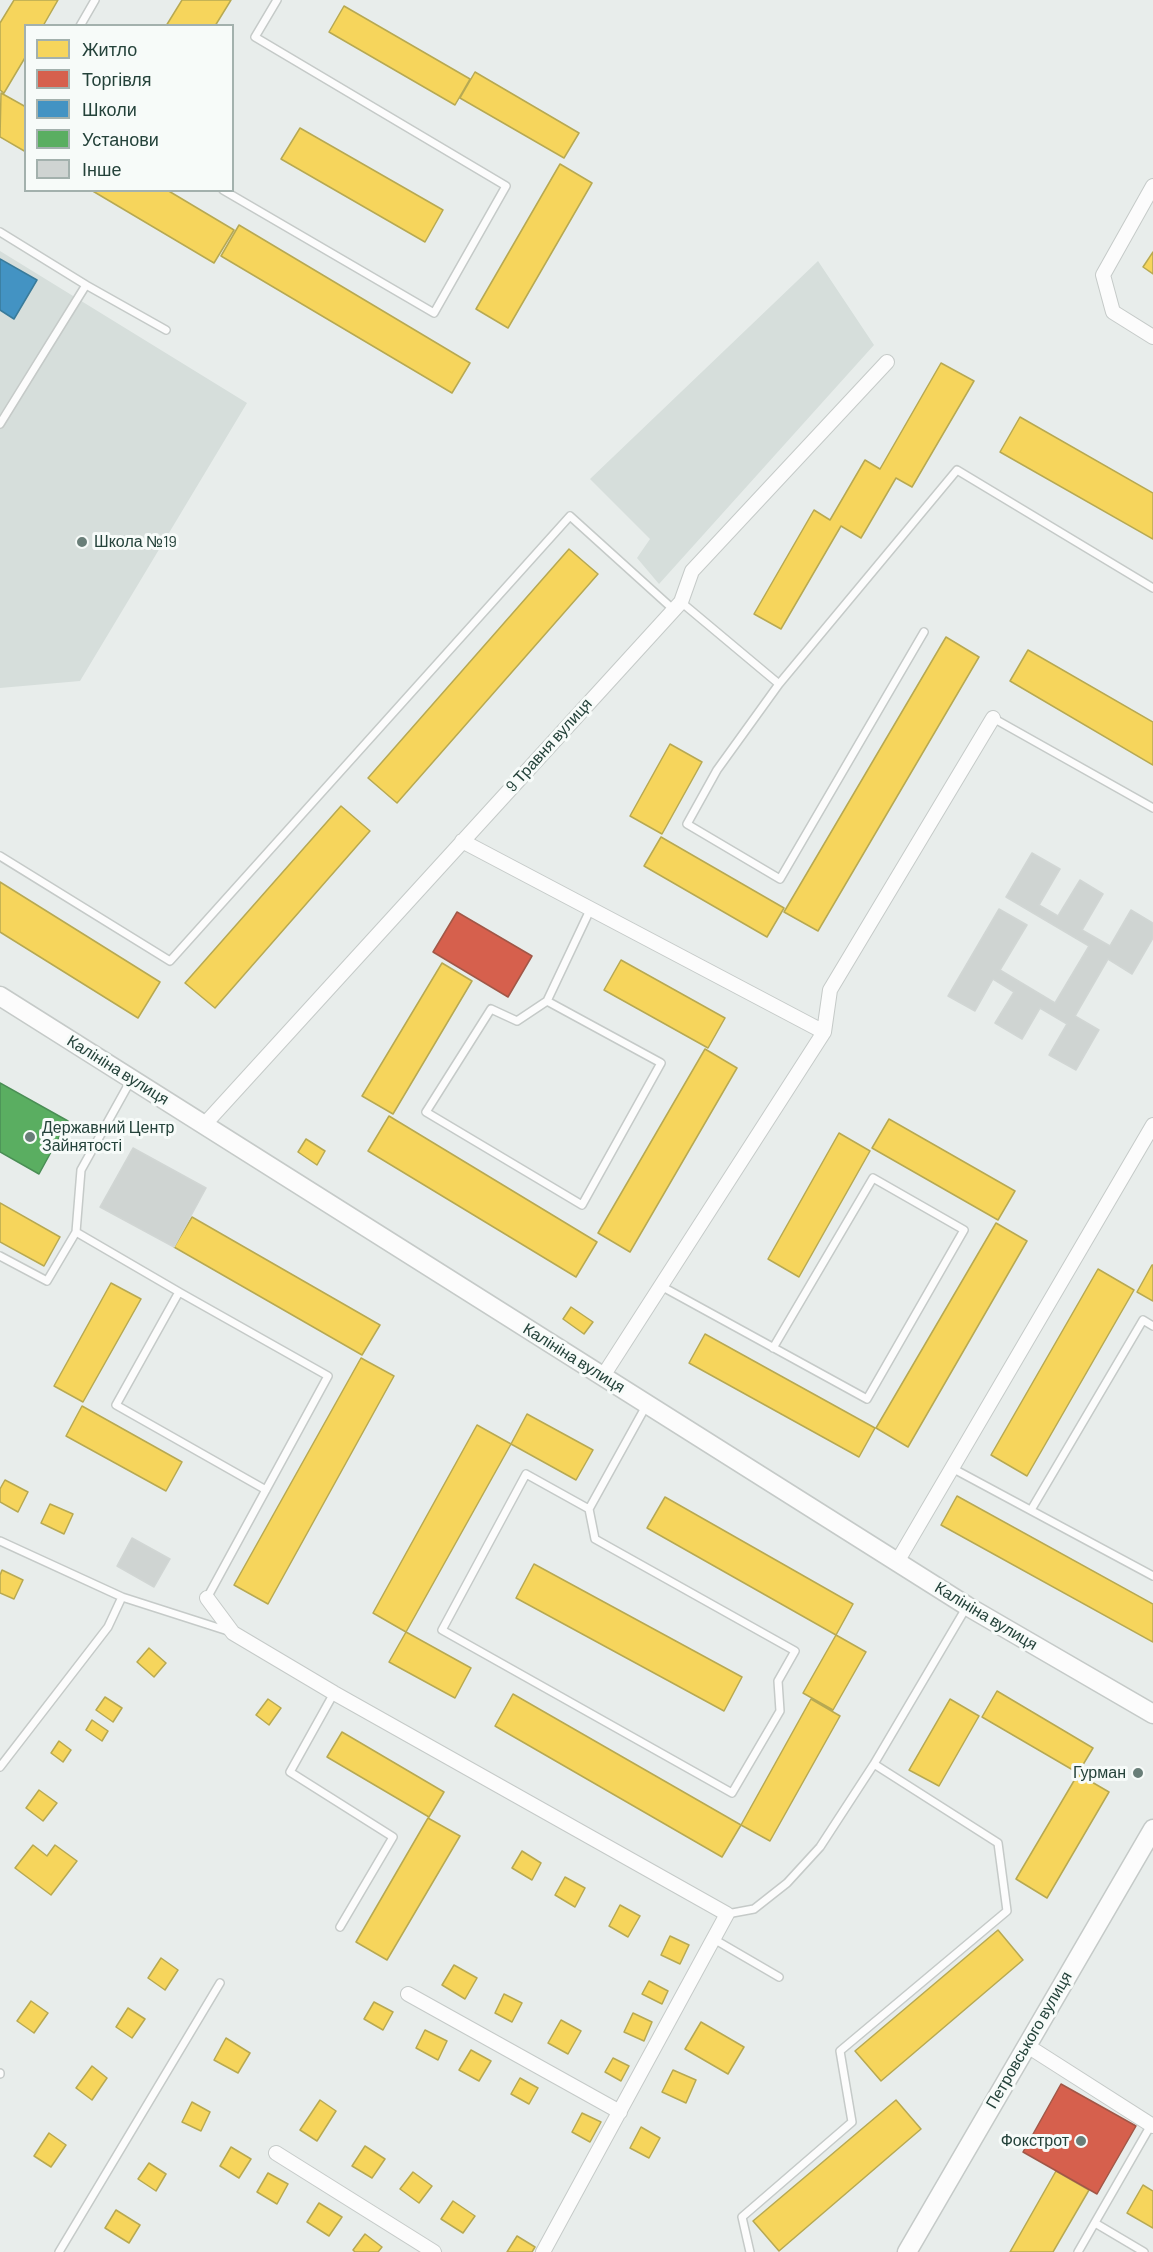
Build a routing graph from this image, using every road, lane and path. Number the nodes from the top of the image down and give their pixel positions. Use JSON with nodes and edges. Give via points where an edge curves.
{"nodes":[{"id":1,"x":95,"y":0,"type":"edge"},
{"id":2,"x":277,"y":0,"type":"edge"},
{"id":3,"x":81,"y":24,"type":"edge"},
{"id":4,"x":1153,"y":186,"type":"edge"},
{"id":5,"x":226,"y":192,"type":"edge"},
{"id":6,"x":0,"y":232,"type":"edge"},
{"id":7,"x":86,"y":285,"type":"junction"},
{"id":8,"x":166,"y":330,"type":"dead end"},
{"id":9,"x":1153,"y":337,"type":"edge"},
{"id":10,"x":887,"y":362,"type":"dead end"},
{"id":11,"x":0,"y":424,"type":"edge"},
{"id":12,"x":1153,"y":588,"type":"edge"},
{"id":13,"x":677,"y":606,"type":"junction"},
{"id":14,"x":924,"y":632,"type":"dead end"},
{"id":15,"x":779,"y":684,"type":"junction"},
{"id":16,"x":993,"y":718,"type":"joint"},
{"id":17,"x":1153,"y":808,"type":"edge"},
{"id":18,"x":462,"y":841,"type":"junction"},
{"id":19,"x":0,"y":856,"type":"edge"},
{"id":20,"x":591,"y":908,"type":"junction"},
{"id":21,"x":0,"y":996,"type":"edge"},
{"id":22,"x":547,"y":1001,"type":"junction"},
{"id":23,"x":824,"y":1032,"type":"junction"},
{"id":24,"x":132,"y":1079,"type":"junction"},
{"id":25,"x":204,"y":1125,"type":"junction"},
{"id":26,"x":1153,"y":1125,"type":"edge"},
{"id":27,"x":76,"y":1232,"type":"junction"},
{"id":28,"x":0,"y":1256,"type":"edge"},
{"id":29,"x":661,"y":1286,"type":"junction"},
{"id":30,"x":179,"y":1292,"type":"junction"},
{"id":31,"x":1153,"y":1326,"type":"edge"},
{"id":32,"x":772,"y":1348,"type":"junction"},
{"id":33,"x":603,"y":1376,"type":"junction"},
{"id":34,"x":647,"y":1404,"type":"junction"},
{"id":35,"x":952,"y":1468,"type":"junction"},
{"id":36,"x":266,"y":1490,"type":"junction"},
{"id":37,"x":589,"y":1509,"type":"junction"},
{"id":38,"x":1031,"y":1510,"type":"junction"},
{"id":39,"x":0,"y":1541,"type":"edge"},
{"id":40,"x":897,"y":1562,"type":"junction"},
{"id":41,"x":1153,"y":1576,"type":"edge"},
{"id":42,"x":122,"y":1597,"type":"junction"},
{"id":43,"x":207,"y":1598,"type":"joint"},
{"id":44,"x":967,"y":1606,"type":"junction"},
{"id":45,"x":234,"y":1633,"type":"junction"},
{"id":46,"x":334,"y":1694,"type":"junction"},
{"id":47,"x":1153,"y":1714,"type":"edge"},
{"id":48,"x":874,"y":1764,"type":"junction"},
{"id":49,"x":0,"y":1767,"type":"edge"},
{"id":50,"x":1153,"y":1829,"type":"edge"},
{"id":51,"x":727,"y":1914,"type":"junction"},
{"id":52,"x":340,"y":1927,"type":"dead end"},
{"id":53,"x":712,"y":1938,"type":"junction"},
{"id":54,"x":779,"y":1977,"type":"dead end"},
{"id":55,"x":220,"y":1983,"type":"dead end"},
{"id":56,"x":408,"y":1994,"type":"dead end"},
{"id":57,"x":1026,"y":2045,"type":"junction"},
{"id":58,"x":620,"y":2112,"type":"junction"},
{"id":59,"x":1152,"y":2125,"type":"edge"},
{"id":60,"x":276,"y":2153,"type":"dead end"},
{"id":61,"x":1095,"y":2223,"type":"junction"},
{"id":62,"x":59,"y":2252,"type":"edge"},
{"id":63,"x":434,"y":2252,"type":"edge"},
{"id":64,"x":543,"y":2252,"type":"edge"},
{"id":65,"x":750,"y":2252,"type":"edge"},
{"id":66,"x":907,"y":2252,"type":"edge"},
{"id":67,"x":1078,"y":2252,"type":"edge"},
{"id":68,"x":1144,"y":2252,"type":"edge"}],
"edges":[{"from":1,"to":3,"type":"lane"},
{"from":2,"to":5,"type":"lane","via":[[255,37],[506,186],[434,313]]},
{"from":4,"to":9,"type":"street","via":[[1103,275],[1113,312]]},
{"from":6,"to":7,"type":"lane"},
{"from":7,"to":8,"type":"lane"},
{"from":7,"to":11,"type":"lane"},
{"from":10,"to":13,"type":"street","name":"9 Травня вулиця","via":[[692,571]]},
{"from":12,"to":15,"type":"lane","via":[[957,470]]},
{"from":13,"to":15,"type":"lane"},
{"from":13,"to":18,"type":"street","name":"9 Травня вулиця"},
{"from":13,"to":19,"type":"lane","via":[[570,516],[170,961]]},
{"from":14,"to":15,"type":"lane","via":[[780,879],[687,824],[717,770]]},
{"from":16,"to":17,"type":"lane"},
{"from":16,"to":23,"type":"street","via":[[830,990]]},
{"from":18,"to":20,"type":"street"},
{"from":18,"to":25,"type":"street","name":"9 Травня вулиця"},
{"from":20,"to":22,"type":"lane"},
{"from":20,"to":23,"type":"street"},
{"from":21,"to":24,"type":"street","name":"Калініна вулиця"},
{"from":22,"to":22,"type":"lane","via":[[661,1063],[582,1205],[426,1112],[491,1009],[517,1021]]},
{"from":23,"to":29,"type":"street"},
{"from":24,"to":25,"type":"street","name":"Калініна вулиця"},
{"from":24,"to":27,"type":"lane","via":[[81,1170]]},
{"from":25,"to":33,"type":"street","name":"Калініна вулиця"},
{"from":26,"to":35,"type":"street"},
{"from":27,"to":28,"type":"lane","via":[[47,1281]]},
{"from":27,"to":30,"type":"lane"},
{"from":29,"to":32,"type":"lane"},
{"from":29,"to":33,"type":"street"},
{"from":30,"to":36,"type":"lane","via":[[328,1376]]},
{"from":30,"to":36,"type":"lane","via":[[116,1405]]},
{"from":31,"to":38,"type":"lane","via":[[1143,1320]]},
{"from":32,"to":32,"type":"lane","via":[[867,1399],[964,1230],[873,1178]]},
{"from":33,"to":34,"type":"street","name":"Калініна вулиця"},
{"from":34,"to":37,"type":"lane"},
{"from":34,"to":40,"type":"street","name":"Калініна вулиця"},
{"from":35,"to":38,"type":"lane"},
{"from":35,"to":40,"type":"street"},
{"from":36,"to":43,"type":"lane"},
{"from":37,"to":37,"type":"lane","via":[[526,1474],[442,1630],[732,1793],[780,1711],[778,1681],[795,1651],[595,1539]]},
{"from":38,"to":41,"type":"lane"},
{"from":39,"to":42,"type":"lane"},
{"from":40,"to":44,"type":"street","name":"Калініна вулиця"},
{"from":42,"to":45,"type":"lane"},
{"from":42,"to":49,"type":"lane","via":[[108,1627]]},
{"from":43,"to":45,"type":"street"},
{"from":44,"to":47,"type":"street","name":"Калініна вулиця"},
{"from":44,"to":48,"type":"lane"},
{"from":45,"to":46,"type":"street"},
{"from":46,"to":51,"type":"street"},
{"from":46,"to":52,"type":"lane","via":[[290,1772],[393,1837]]},
{"from":48,"to":51,"type":"lane","via":[[820,1847],[787,1883],[754,1909]]},
{"from":48,"to":65,"type":"lane","via":[[998,1843],[1007,1911],[840,2052],[852,2122],[742,2217]]},
{"from":50,"to":57,"type":"street","name":"Петровського вулиця"},
{"from":51,"to":53,"type":"street"},
{"from":53,"to":54,"type":"lane"},
{"from":53,"to":58,"type":"street"},
{"from":55,"to":62,"type":"lane"},
{"from":56,"to":58,"type":"street"},
{"from":57,"to":59,"type":"street"},
{"from":57,"to":66,"type":"street","name":"Петровського вулиця"},
{"from":58,"to":64,"type":"street"},
{"from":59,"to":61,"type":"lane"},
{"from":60,"to":63,"type":"street"},
{"from":61,"to":67,"type":"lane"},
{"from":61,"to":68,"type":"lane"}]}
